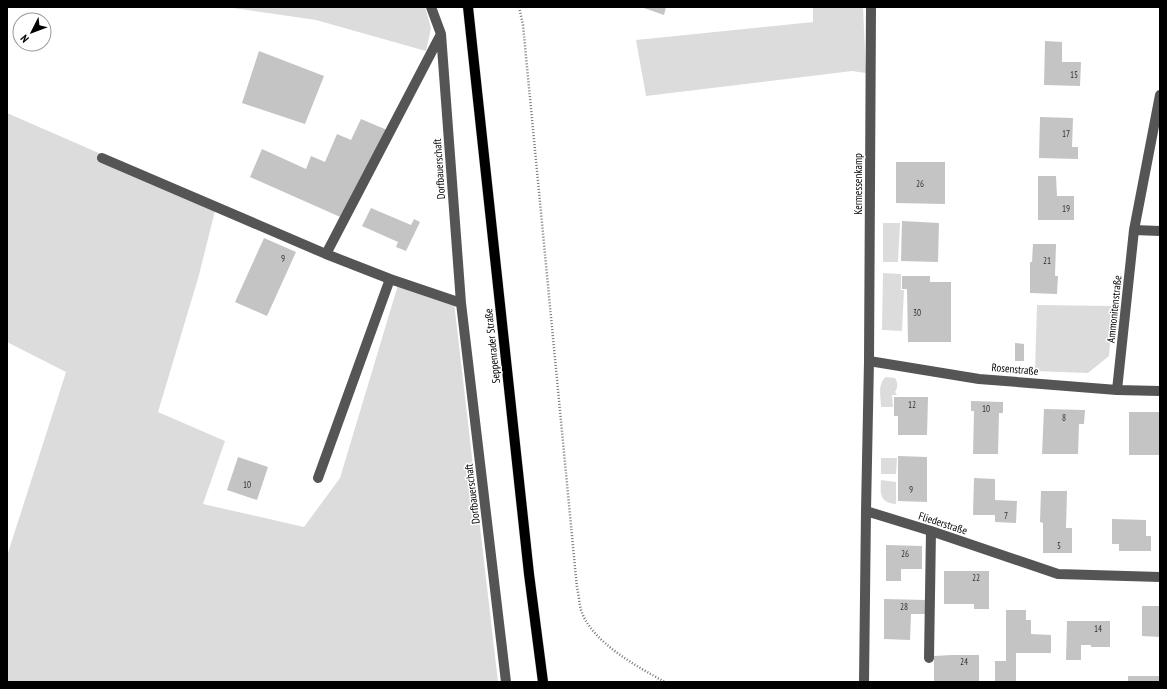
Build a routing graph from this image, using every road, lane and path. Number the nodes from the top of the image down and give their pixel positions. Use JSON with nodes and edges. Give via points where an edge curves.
{"nodes":[{"id":1,"x":431,"y":7,"type":"edge"},
{"id":2,"x":468,"y":7,"type":"edge"},
{"id":3,"x":519,"y":7,"type":"edge"},
{"id":4,"x":871,"y":7,"type":"edge"},
{"id":5,"x":441,"y":34,"type":"junction"},
{"id":6,"x":1160,"y":95,"type":"edge"},
{"id":7,"x":102,"y":158,"type":"dead end"},
{"id":8,"x":1134,"y":230,"type":"junction"},
{"id":9,"x":1160,"y":231,"type":"edge"},
{"id":10,"x":326,"y":254,"type":"junction"},
{"id":11,"x":390,"y":279,"type":"junction"},
{"id":12,"x":461,"y":303,"type":"junction"},
{"id":13,"x":869,"y":361,"type":"junction"},
{"id":14,"x":1117,"y":390,"type":"junction"},
{"id":15,"x":1160,"y":391,"type":"edge"},
{"id":16,"x":318,"y":478,"type":"dead end"},
{"id":17,"x":866,"y":511,"type":"junction"},
{"id":18,"x":931,"y":531,"type":"junction"},
{"id":19,"x":1160,"y":577,"type":"edge"},
{"id":20,"x":929,"y":658,"type":"dead end"},
{"id":21,"x":506,"y":682,"type":"edge"},
{"id":22,"x":544,"y":682,"type":"edge"},
{"id":23,"x":665,"y":682,"type":"edge"},
{"id":24,"x":864,"y":682,"type":"edge"}],
"edges":[{"from":1,"to":5,"type":"street","name":"Dorfbauerschaft"},
{"from":2,"to":22,"type":"main road","name":"Seppenrader Straße","via":[[528,566]]},
{"from":3,"to":23,"type":"path","via":[[523,25],[576,572],[582,611],[590,627],[610,647]]},
{"from":4,"to":13,"type":"street","name":"Kermessenkamp"},
{"from":5,"to":10,"type":"street"},
{"from":5,"to":12,"type":"street","name":"Dorfbauerschaft"},
{"from":6,"to":8,"type":"street","name":"Ammonitenstraße"},
{"from":7,"to":10,"type":"street"},
{"from":8,"to":9,"type":"street"},
{"from":8,"to":14,"type":"street","name":"Ammonitenstraße"},
{"from":10,"to":11,"type":"street"},
{"from":11,"to":12,"type":"street"},
{"from":11,"to":16,"type":"street"},
{"from":12,"to":21,"type":"street","name":"Dorfbauerschaft"},
{"from":13,"to":14,"type":"street","name":"Rosenstraße","via":[[979,379]]},
{"from":13,"to":17,"type":"street"},
{"from":14,"to":15,"type":"street","name":"Rosenstraße"},
{"from":17,"to":18,"type":"street","name":"Fliederstraße"},
{"from":17,"to":24,"type":"street"},
{"from":18,"to":19,"type":"street","name":"Fliederstraße","via":[[1058,574]]},
{"from":18,"to":20,"type":"street"}]}
